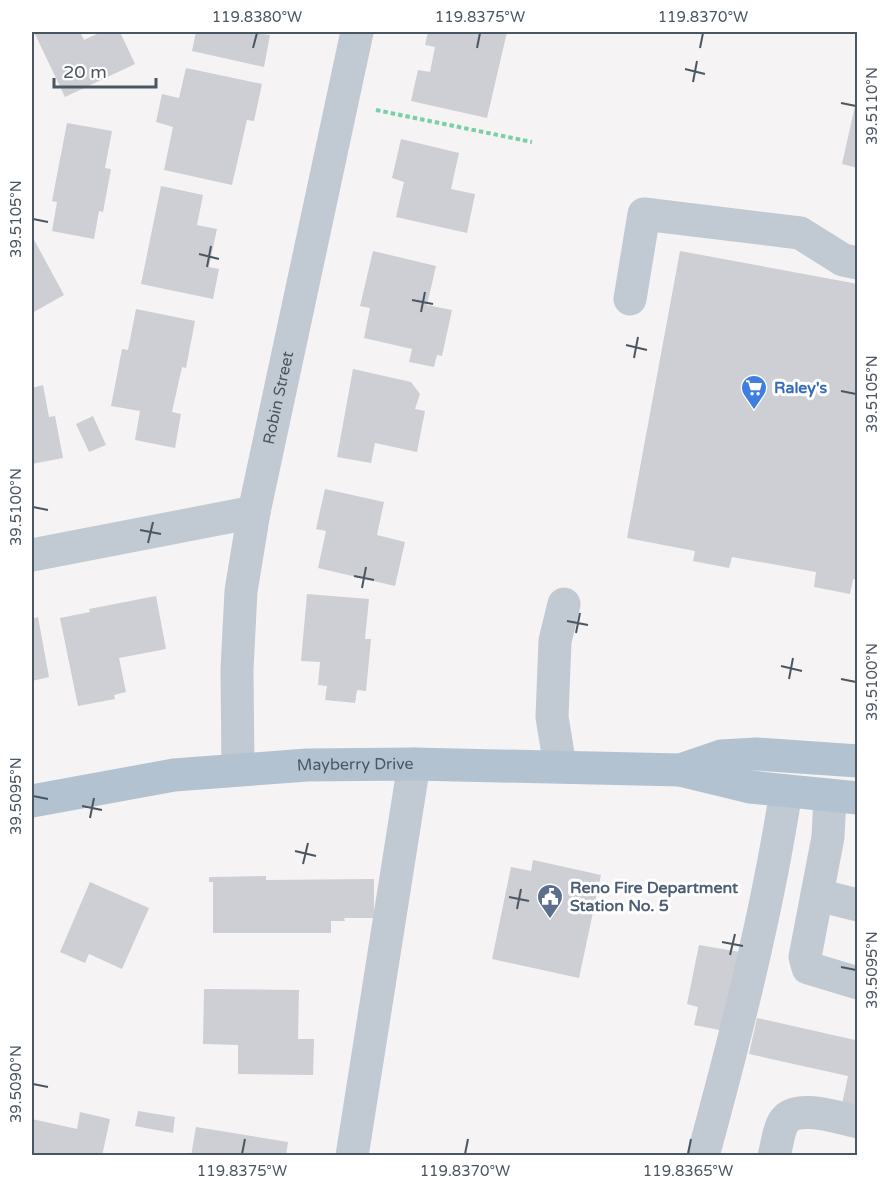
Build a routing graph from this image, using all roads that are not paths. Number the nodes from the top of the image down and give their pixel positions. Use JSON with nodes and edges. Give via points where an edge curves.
{"nodes":[{"id":1,"x":357,"y":32,"type":"edge"},
{"id":2,"x":858,"y":263,"type":"edge"},
{"id":3,"x":630,"y":299,"type":"dead end"},
{"id":4,"x":254,"y":512,"type":"junction"},
{"id":5,"x":32,"y":555,"type":"edge"},
{"id":6,"x":564,"y":604,"type":"dead end"},
{"id":7,"x":858,"y":761,"type":"edge"},
{"id":8,"x":414,"y":764,"type":"junction"},
{"id":9,"x":560,"y":766,"type":"junction"},
{"id":10,"x":238,"y":769,"type":"junction"},
{"id":11,"x":680,"y":770,"type":"junction"},
{"id":12,"x":786,"y":791,"type":"junction"},
{"id":13,"x":844,"y":797,"type":"edge"},
{"id":14,"x":32,"y":801,"type":"edge"},
{"id":15,"x":817,"y":895,"type":"junction"},
{"id":16,"x":858,"y":905,"type":"edge"},
{"id":17,"x":858,"y":983,"type":"edge"},
{"id":18,"x":858,"y":1122,"type":"edge"},
{"id":19,"x":352,"y":1155,"type":"edge"},
{"id":20,"x":703,"y":1155,"type":"edge"},
{"id":21,"x":774,"y":1155,"type":"edge"}],
"edges":[{"from":1,"to":4,"type":"street","name":"Robin Street"},
{"from":2,"to":3,"type":"street","via":[[843,260],[800,233],[644,214]]},
{"from":4,"to":5,"type":"street"},
{"from":4,"to":10,"type":"street","name":"Robin Street","via":[[242,591],[237,669]]},
{"from":6,"to":9,"type":"street","via":[[555,641],[552,717]]},
{"from":7,"to":11,"type":"main road","name":"Mayberry Drive","via":[[730,755]]},
{"from":8,"to":9,"type":"main road","name":"Mayberry Drive"},
{"from":8,"to":10,"type":"main road","name":"Mayberry Drive"},
{"from":8,"to":19,"type":"street"},
{"from":9,"to":11,"type":"main road","name":"Mayberry Drive"},
{"from":10,"to":14,"type":"main road","name":"Mayberry Drive","via":[[174,775]]},
{"from":11,"to":12,"type":"main road","name":"Mayberry Drive","via":[[750,787]]},
{"from":12,"to":13,"type":"main road","name":"Mayberry Drive"},
{"from":12,"to":20,"type":"street","via":[[768,897]]},
{"from":13,"to":15,"type":"street","via":[[828,837]]},
{"from":15,"to":16,"type":"street"},
{"from":15,"to":17,"type":"street","via":[[805,957],[808,968]]},
{"from":18,"to":21,"type":"street","via":[[811,1112],[794,1113],[783,1122]]}]}
